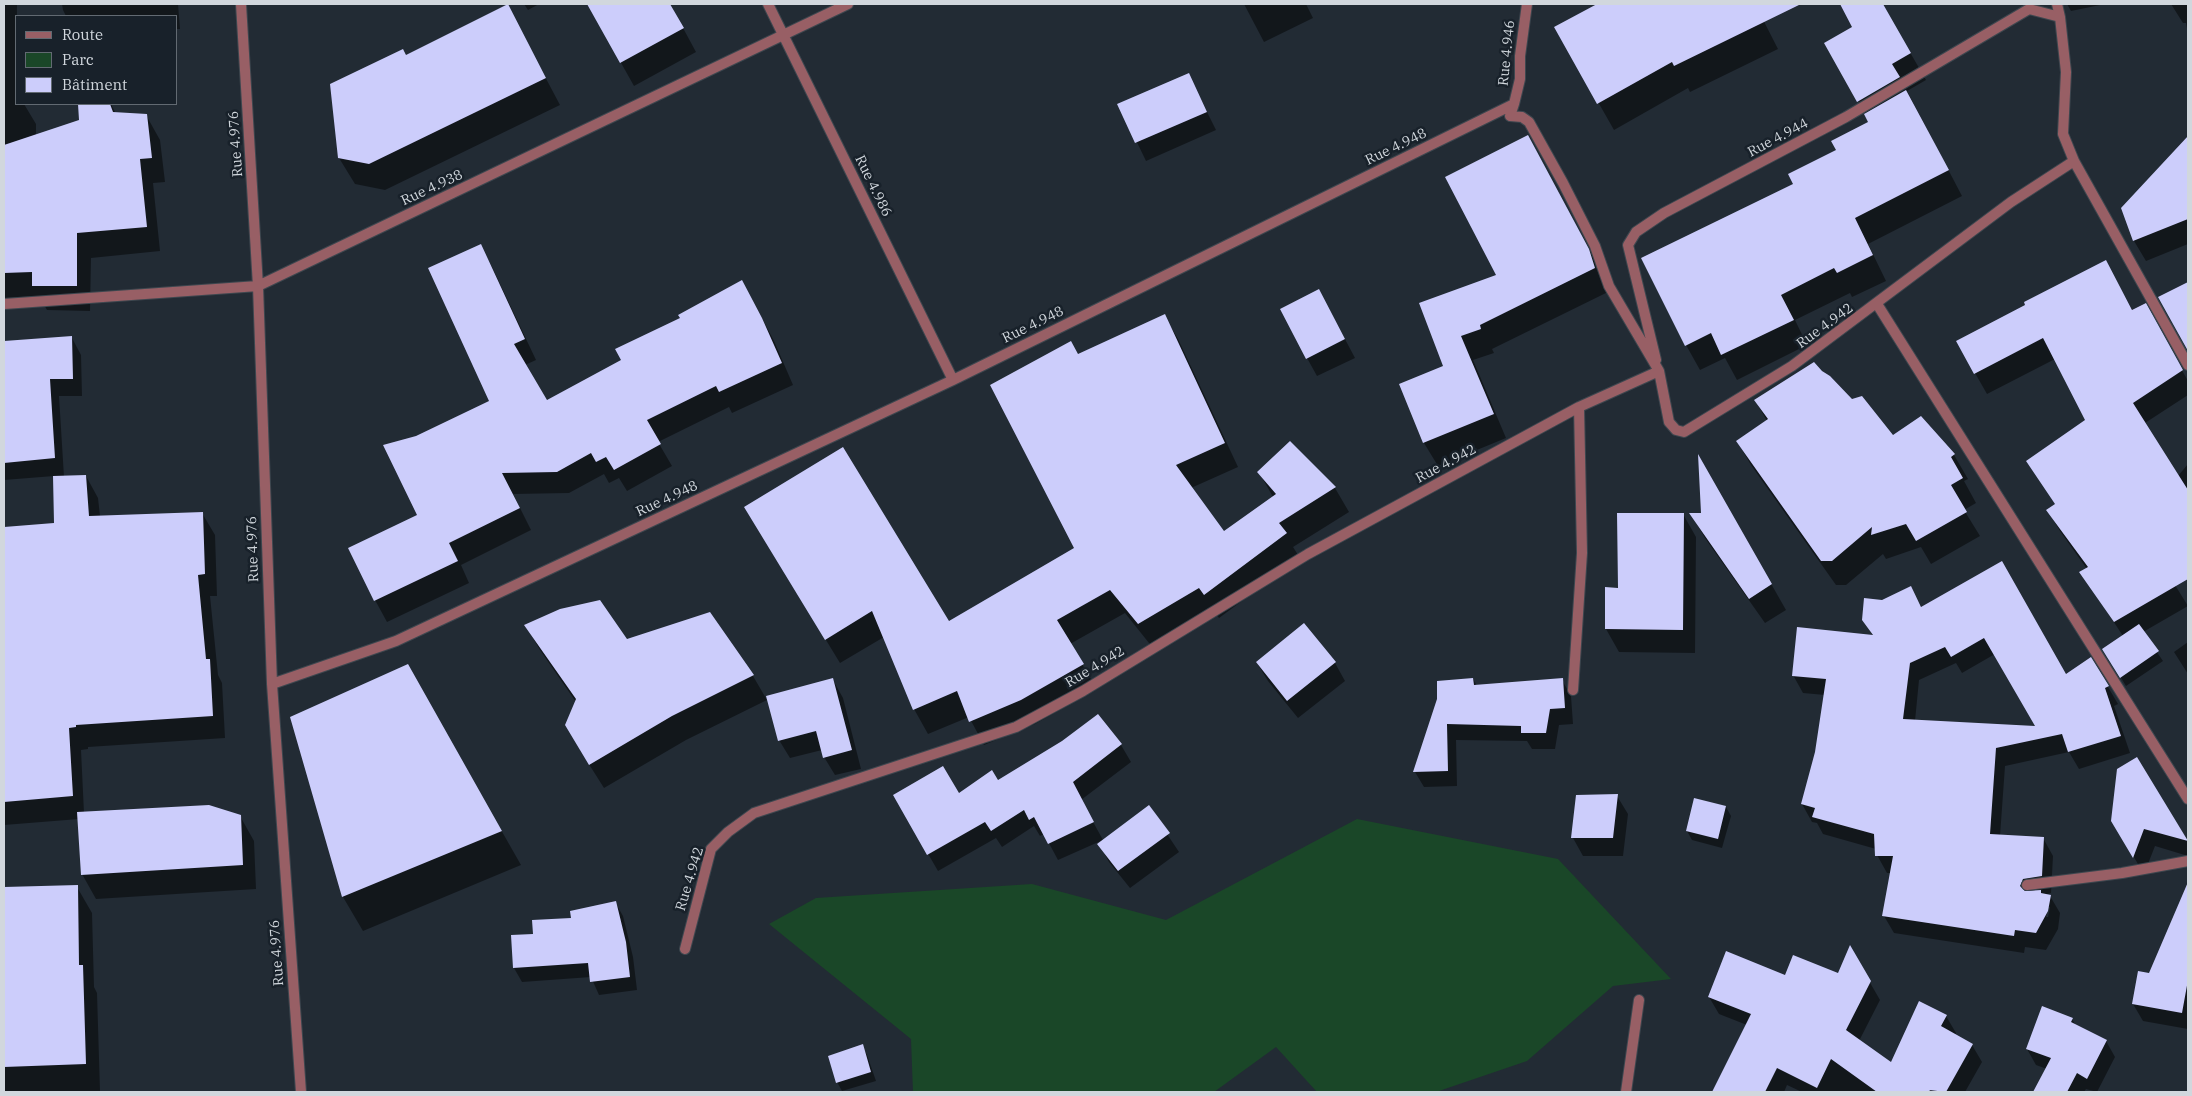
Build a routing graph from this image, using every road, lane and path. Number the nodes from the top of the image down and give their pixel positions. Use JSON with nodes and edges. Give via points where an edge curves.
{"nodes":[{"id":1,"x":241,"y":4,"type":"edge"},
{"id":2,"x":768,"y":4,"type":"edge"},
{"id":3,"x":848,"y":4,"type":"edge"},
{"id":4,"x":1527,"y":4,"type":"edge"},
{"id":5,"x":2057,"y":4,"type":"edge"},
{"id":6,"x":2060,"y":17,"type":"junction"},
{"id":7,"x":783,"y":36,"type":"junction"},
{"id":8,"x":1514,"y":104,"type":"junction"},
{"id":9,"x":2074,"y":161,"type":"junction"},
{"id":10,"x":258,"y":286,"type":"junction"},
{"id":11,"x":4,"y":304,"type":"edge"},
{"id":12,"x":1877,"y":304,"type":"junction"},
{"id":13,"x":2188,"y":365,"type":"edge"},
{"id":14,"x":1659,"y":371,"type":"junction"},
{"id":15,"x":954,"y":380,"type":"junction"},
{"id":16,"x":1580,"y":407,"type":"junction"},
{"id":17,"x":272,"y":684,"type":"junction"},
{"id":18,"x":1573,"y":690,"type":"dead end"},
{"id":19,"x":2188,"y":799,"type":"edge"},
{"id":20,"x":2188,"y":861,"type":"edge"},
{"id":21,"x":2028,"y":885,"type":"dead end"},
{"id":22,"x":685,"y":949,"type":"dead end"},
{"id":23,"x":1639,"y":1000,"type":"dead end"},
{"id":24,"x":301,"y":1092,"type":"edge"},
{"id":25,"x":1626,"y":1092,"type":"edge"}],
"edges":[{"from":1,"to":10,"type":"street","name":"Rue 4.976"},
{"from":2,"to":7,"type":"street","name":"Rue 4.986"},
{"from":3,"to":7,"type":"street","name":"Rue 4.938"},
{"from":4,"to":8,"type":"street","name":"Rue 4.946","via":[[1520,79]]},
{"from":5,"to":6,"type":"street"},
{"from":6,"to":9,"type":"street","via":[[2066,72],[2063,134]]},
{"from":6,"to":14,"type":"street","name":"Rue 4.944","via":[[2029,9],[1846,117],[1664,213],[1636,232],[1628,245]]},
{"from":7,"to":10,"type":"street","name":"Rue 4.938"},
{"from":7,"to":15,"type":"street","name":"Rue 4.986"},
{"from":8,"to":14,"type":"street","via":[[1510,116],[1522,117],[1529,122],[1595,246],[1609,286]]},
{"from":8,"to":15,"type":"street","name":"Rue 4.948"},
{"from":9,"to":12,"type":"street","name":"Rue 4.942","via":[[2011,202]]},
{"from":9,"to":13,"type":"street"},
{"from":10,"to":11,"type":"street","name":"Rue 4.938"},
{"from":10,"to":17,"type":"street","name":"Rue 4.976"},
{"from":12,"to":14,"type":"street","name":"Rue 4.942","via":[[1792,366],[1684,432],[1676,430],[1669,422]]},
{"from":12,"to":19,"type":"street"},
{"from":14,"to":16,"type":"street","name":"Rue 4.942"},
{"from":15,"to":17,"type":"street","name":"Rue 4.948","via":[[396,641]]},
{"from":16,"to":18,"type":"street","via":[[1582,553]]},
{"from":16,"to":22,"type":"street","name":"Rue 4.942","via":[[1308,554],[1083,691],[1016,727],[754,813],[711,849]]},
{"from":17,"to":24,"type":"street","name":"Rue 4.976"},
{"from":20,"to":21,"type":"street"},
{"from":23,"to":25,"type":"street"}]}
